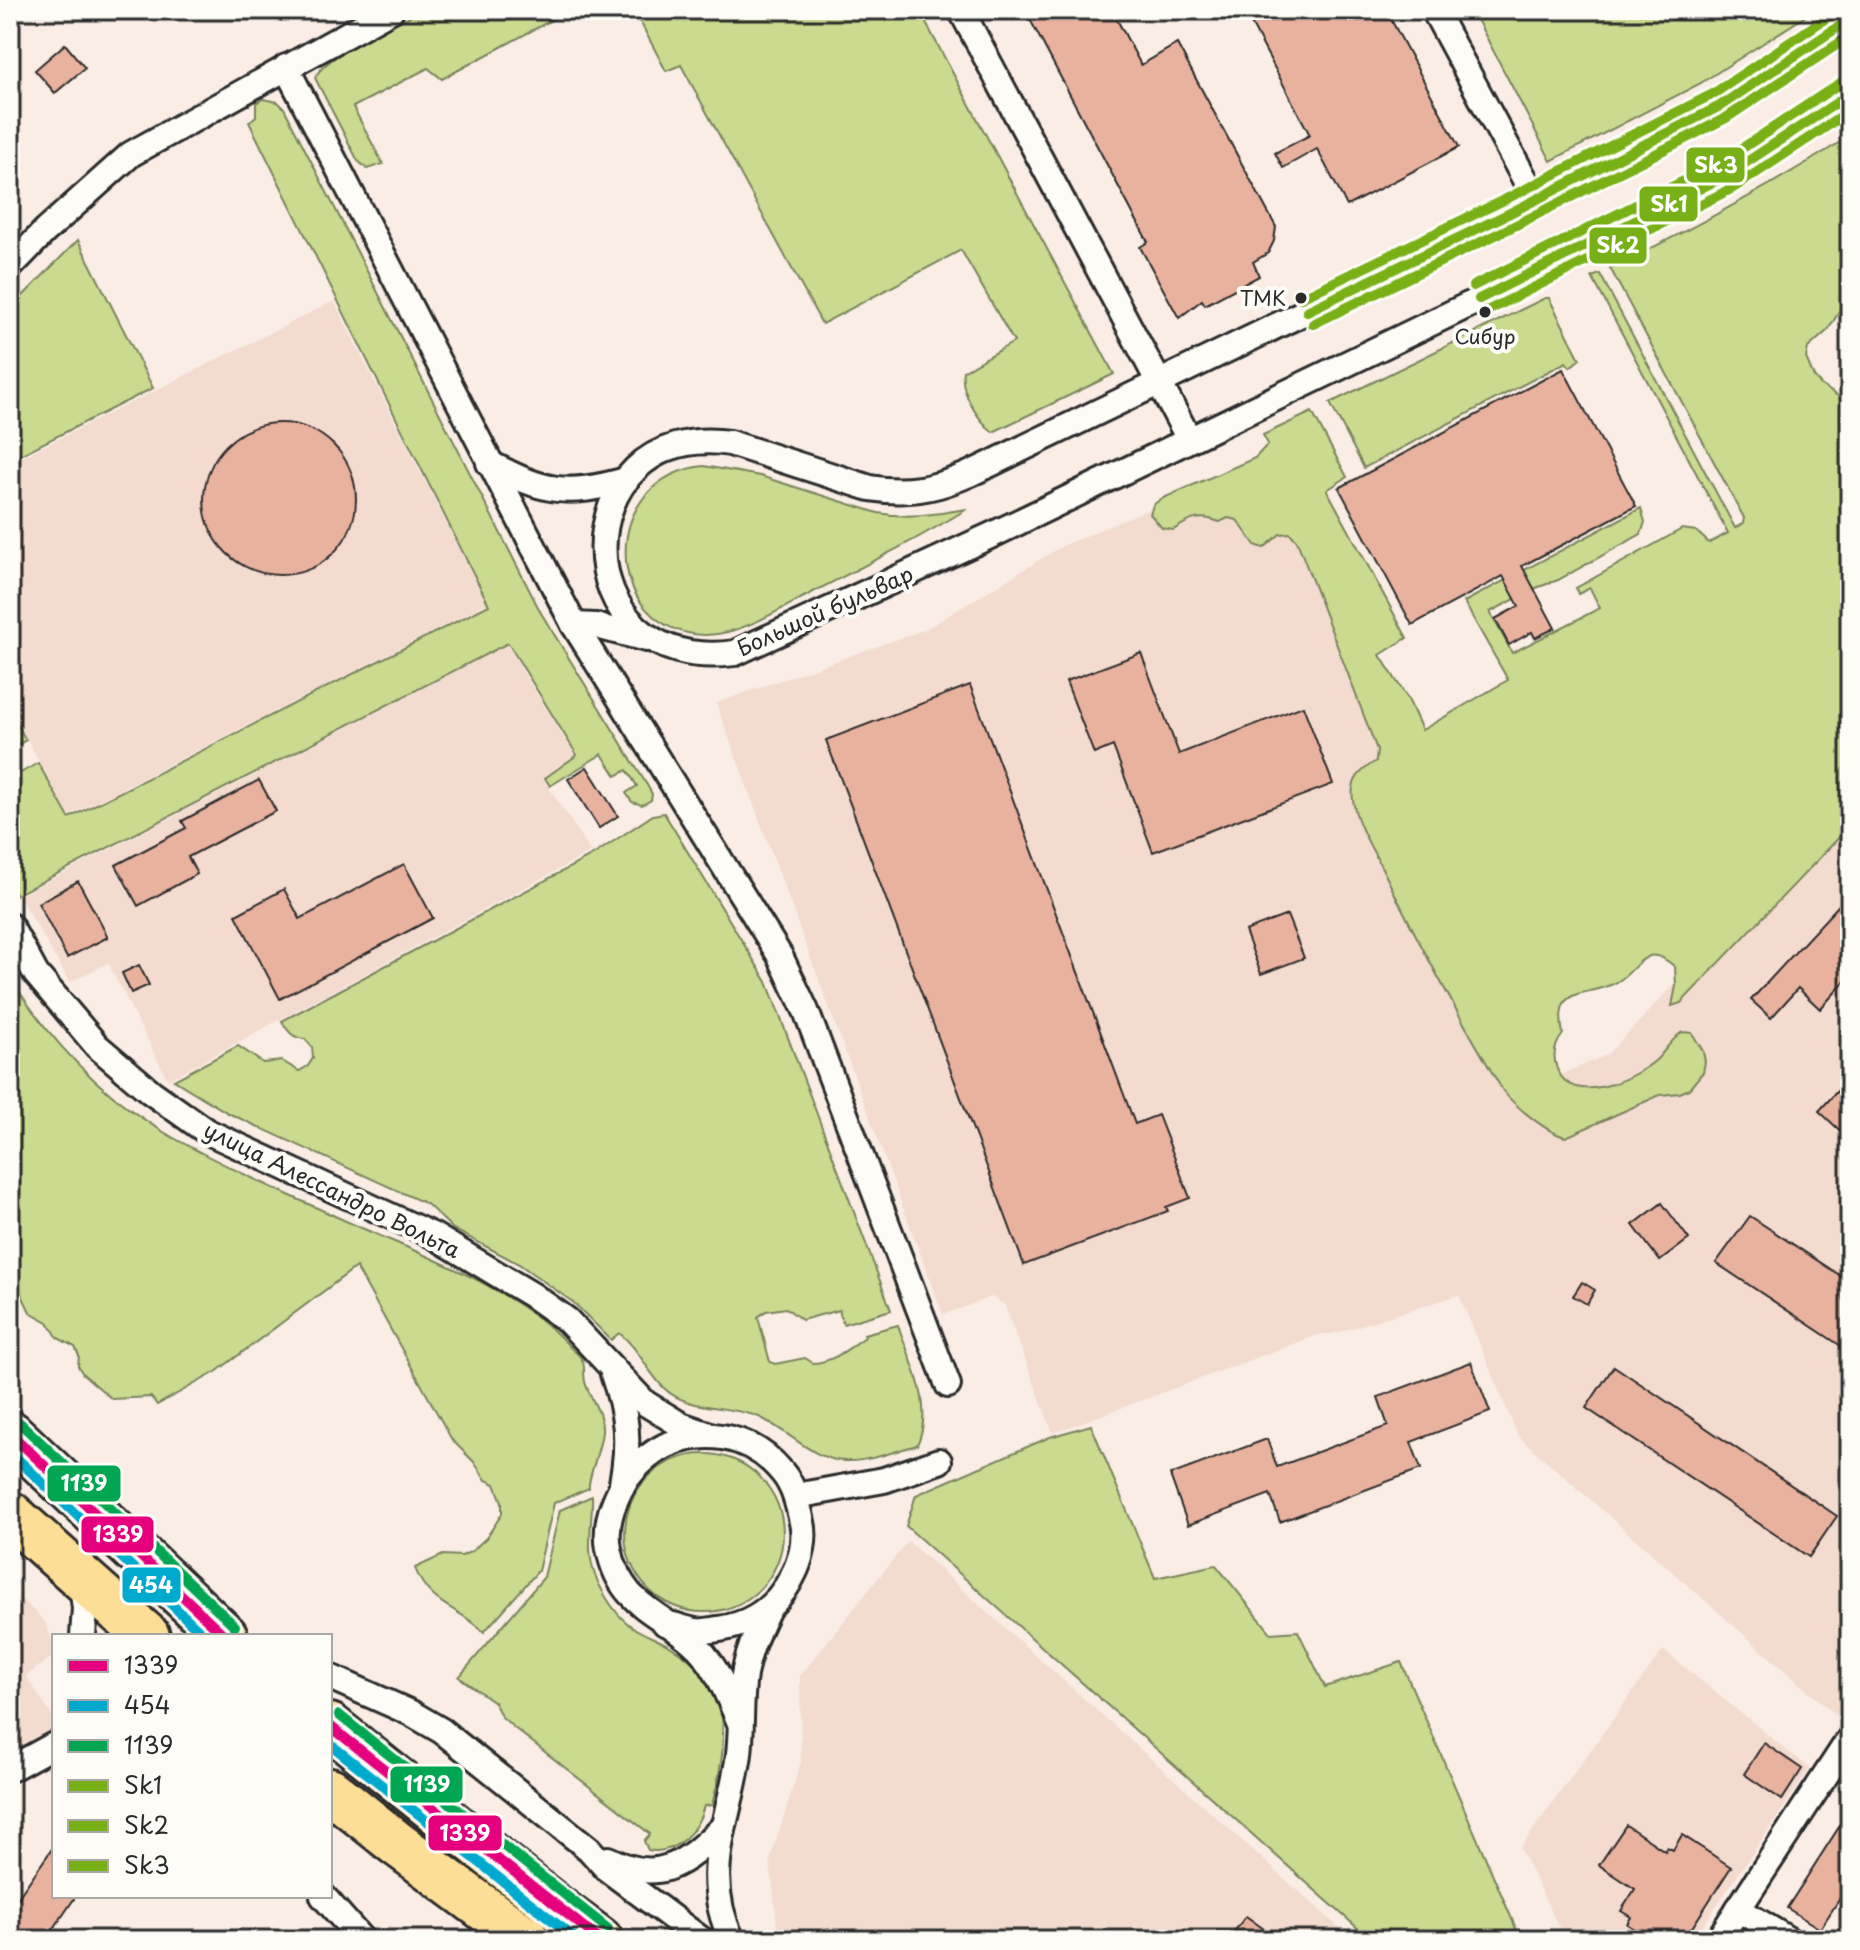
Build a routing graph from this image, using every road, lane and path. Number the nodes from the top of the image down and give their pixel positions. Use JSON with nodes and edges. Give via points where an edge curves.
{"nodes":[{"id":1,"x":391,"y":10,"type":"edge"},
{"id":2,"x":961,"y":10,"type":"edge"},
{"id":3,"x":1434,"y":10,"type":"edge"},
{"id":4,"x":1850,"y":19,"type":"edge"},
{"id":5,"x":286,"y":67,"type":"junction"},
{"id":6,"x":1850,"y":94,"type":"edge"},
{"id":7,"x":1536,"y":200,"type":"junction"},
{"id":8,"x":10,"y":267,"type":"edge"},
{"id":9,"x":1160,"y":382,"type":"junction"},
{"id":10,"x":1189,"y":439,"type":"junction"},
{"id":11,"x":489,"y":463,"type":"junction"},
{"id":12,"x":626,"y":480,"type":"junction"},
{"id":13,"x":574,"y":625,"type":"junction"},
{"id":14,"x":658,"y":642,"type":"junction"},
{"id":15,"x":10,"y":926,"type":"edge"},
{"id":16,"x":610,"y":1364,"type":"junction"},
{"id":17,"x":948,"y":1385,"type":"dead end"},
{"id":18,"x":10,"y":1433,"type":"edge"},
{"id":19,"x":710,"y":1435,"type":"junction"},
{"id":20,"x":939,"y":1461,"type":"dead end"},
{"id":21,"x":622,"y":1483,"type":"junction"},
{"id":22,"x":796,"y":1496,"type":"junction"},
{"id":23,"x":14,"y":1518,"type":"edge"},
{"id":24,"x":81,"y":1579,"type":"junction"},
{"id":25,"x":767,"y":1611,"type":"junction"},
{"id":26,"x":665,"y":1623,"type":"junction"},
{"id":27,"x":214,"y":1626,"type":"edge"},
{"id":28,"x":83,"y":1634,"type":"edge"},
{"id":29,"x":145,"y":1634,"type":"edge"},
{"id":30,"x":240,"y":1634,"type":"edge"},
{"id":31,"x":332,"y":1678,"type":"edge"},
{"id":32,"x":740,"y":1723,"type":"junction"},
{"id":33,"x":332,"y":1728,"type":"edge"},
{"id":34,"x":1850,"y":1738,"type":"edge"},
{"id":35,"x":52,"y":1746,"type":"edge"},
{"id":36,"x":10,"y":1769,"type":"edge"},
{"id":37,"x":332,"y":1792,"type":"edge"},
{"id":38,"x":721,"y":1829,"type":"junction"},
{"id":39,"x":589,"y":1849,"type":"junction"},
{"id":40,"x":325,"y":1898,"type":"edge"},
{"id":41,"x":1738,"y":1909,"type":"junction"},
{"id":42,"x":362,"y":1940,"type":"edge"},
{"id":43,"x":527,"y":1940,"type":"edge"},
{"id":44,"x":600,"y":1940,"type":"edge"},
{"id":45,"x":702,"y":1940,"type":"edge"},
{"id":46,"x":732,"y":1940,"type":"edge"},
{"id":47,"x":1718,"y":1940,"type":"edge"},
{"id":48,"x":1789,"y":1940,"type":"edge"}],
"edges":[{"from":1,"to":5,"type":"street"},
{"from":2,"to":9,"type":"street"},
{"from":3,"to":7,"type":"street"},
{"from":4,"to":7,"type":"street","name":"Большой бульвар","via":[[1720,106]]},
{"from":5,"to":8,"type":"street","via":[[131,154]]},
{"from":5,"to":11,"type":"street"},
{"from":6,"to":10,"type":"street","name":"Большой бульвар","via":[[1727,175]]},
{"from":7,"to":9,"type":"street","name":"Большой бульвар"},
{"from":9,"to":10,"type":"street"},
{"from":9,"to":12,"type":"street","name":"Большой бульвар","via":[[934,488],[870,488],[714,440],[658,454]]},
{"from":10,"to":14,"type":"street","name":"Большой бульвар","via":[[735,653],[700,656]]},
{"from":11,"to":12,"type":"street","via":[[530,484],[564,491]]},
{"from":11,"to":13,"type":"street"},
{"from":12,"to":14,"type":"street","name":"Большой бульвар","via":[[604,523],[604,566],[628,620]]},
{"from":13,"to":14,"type":"street"},
{"from":13,"to":17,"type":"street","via":[[780,956],[806,1011]]},
{"from":15,"to":16,"type":"street","name":"улица Алессандро Вольта","via":[[36,974],[97,1046],[151,1092],[206,1131],[446,1243],[567,1320]]},
{"from":16,"to":19,"type":"street","name":"улица Алессандро Вольта","via":[[645,1403]]},
{"from":16,"to":21,"type":"street","via":[[626,1413]]},
{"from":18,"to":27,"type":"highway"},
{"from":19,"to":21,"type":"street","via":[[659,1447]]},
{"from":19,"to":22,"type":"street","via":[[762,1453]]},
{"from":20,"to":22,"type":"street","via":[[884,1480]]},
{"from":21,"to":26,"type":"street","via":[[610,1513],[609,1546],[618,1578],[638,1604]]},
{"from":22,"to":25,"type":"street","via":[[804,1529],[800,1562],[785,1592]]},
{"from":23,"to":24,"type":"highway"},
{"from":24,"to":28,"type":"street"},
{"from":24,"to":29,"type":"highway"},
{"from":25,"to":26,"type":"street","via":[[739,1626],[697,1631]]},
{"from":25,"to":32,"type":"street","via":[[744,1672]]},
{"from":26,"to":32,"type":"street","via":[[709,1661]]},
{"from":27,"to":30,"type":"street"},
{"from":31,"to":39,"type":"street","via":[[442,1731]]},
{"from":32,"to":38,"type":"street","via":[[739,1753]]},
{"from":33,"to":44,"type":"highway"},
{"from":34,"to":41,"type":"street"},
{"from":35,"to":36,"type":"street"},
{"from":37,"to":43,"type":"highway"},
{"from":38,"to":39,"type":"street","via":[[679,1865],[656,1871],[629,1870]]},
{"from":38,"to":46,"type":"street","via":[[716,1893]]},
{"from":39,"to":45,"type":"street","via":[[607,1869]]},
{"from":40,"to":42,"type":"street"},
{"from":41,"to":47,"type":"street"},
{"from":41,"to":48,"type":"street"}]}
